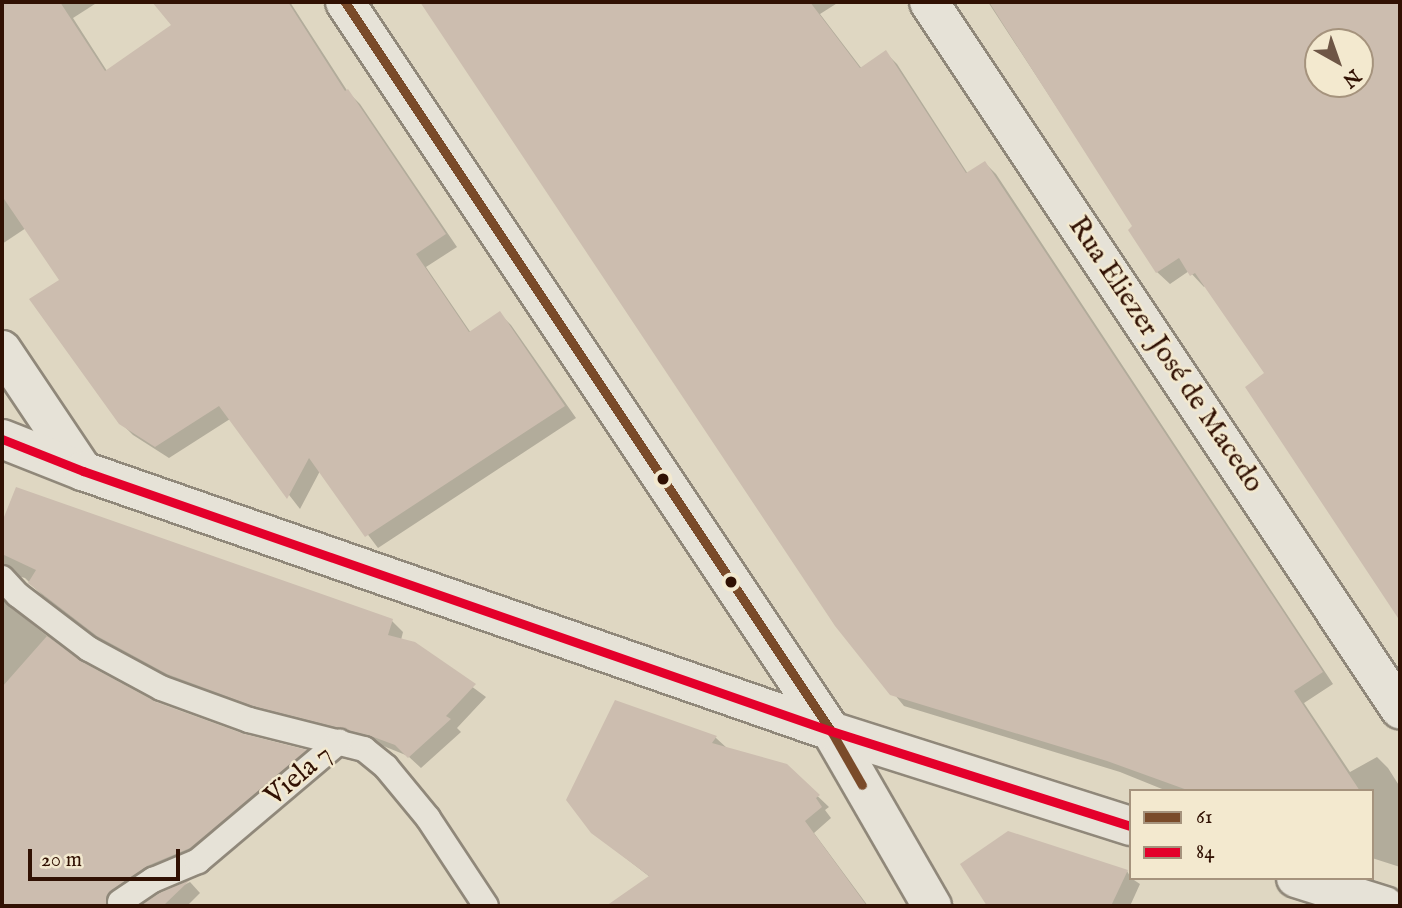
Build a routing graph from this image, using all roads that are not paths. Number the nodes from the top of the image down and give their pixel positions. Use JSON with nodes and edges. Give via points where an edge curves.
{"nodes":[{"id":1,"x":345,"y":2,"type":"edge"},
{"id":2,"x":929,"y":2,"type":"edge"},
{"id":3,"x":2,"y":350,"type":"edge"},
{"id":4,"x":2,"y":439,"type":"edge"},
{"id":5,"x":83,"y":471,"type":"junction"},
{"id":6,"x":2,"y":578,"type":"edge"},
{"id":7,"x":1400,"y":709,"type":"edge"},
{"id":8,"x":831,"y":731,"type":"junction"},
{"id":9,"x":339,"y":742,"type":"junction"},
{"id":10,"x":1129,"y":825,"type":"edge"},
{"id":11,"x":901,"y":853,"type":"junction"},
{"id":12,"x":1302,"y":880,"type":"edge"},
{"id":13,"x":120,"y":902,"type":"dead end"},
{"id":14,"x":486,"y":906,"type":"edge"},
{"id":15,"x":903,"y":906,"type":"edge"},
{"id":16,"x":932,"y":906,"type":"edge"},
{"id":17,"x":1385,"y":906,"type":"edge"}],
"edges":[{"from":1,"to":8,"type":"street"},
{"from":2,"to":7,"type":"street","name":"Rua Eliezer José de Macedo"},
{"from":3,"to":5,"type":"street"},
{"from":4,"to":5,"type":"street"},
{"from":5,"to":8,"type":"street"},
{"from":6,"to":9,"type":"lane","via":[[89,649],[161,688],[249,720]]},
{"from":8,"to":10,"type":"street"},
{"from":8,"to":11,"type":"street"},
{"from":9,"to":13,"type":"lane","name":"Viela 7","via":[[198,861],[153,880]]},
{"from":9,"to":14,"type":"lane","via":[[364,749],[386,768],[428,818]]},
{"from":11,"to":15,"type":"street"},
{"from":11,"to":16,"type":"street"},
{"from":12,"to":17,"type":"street"}]}
